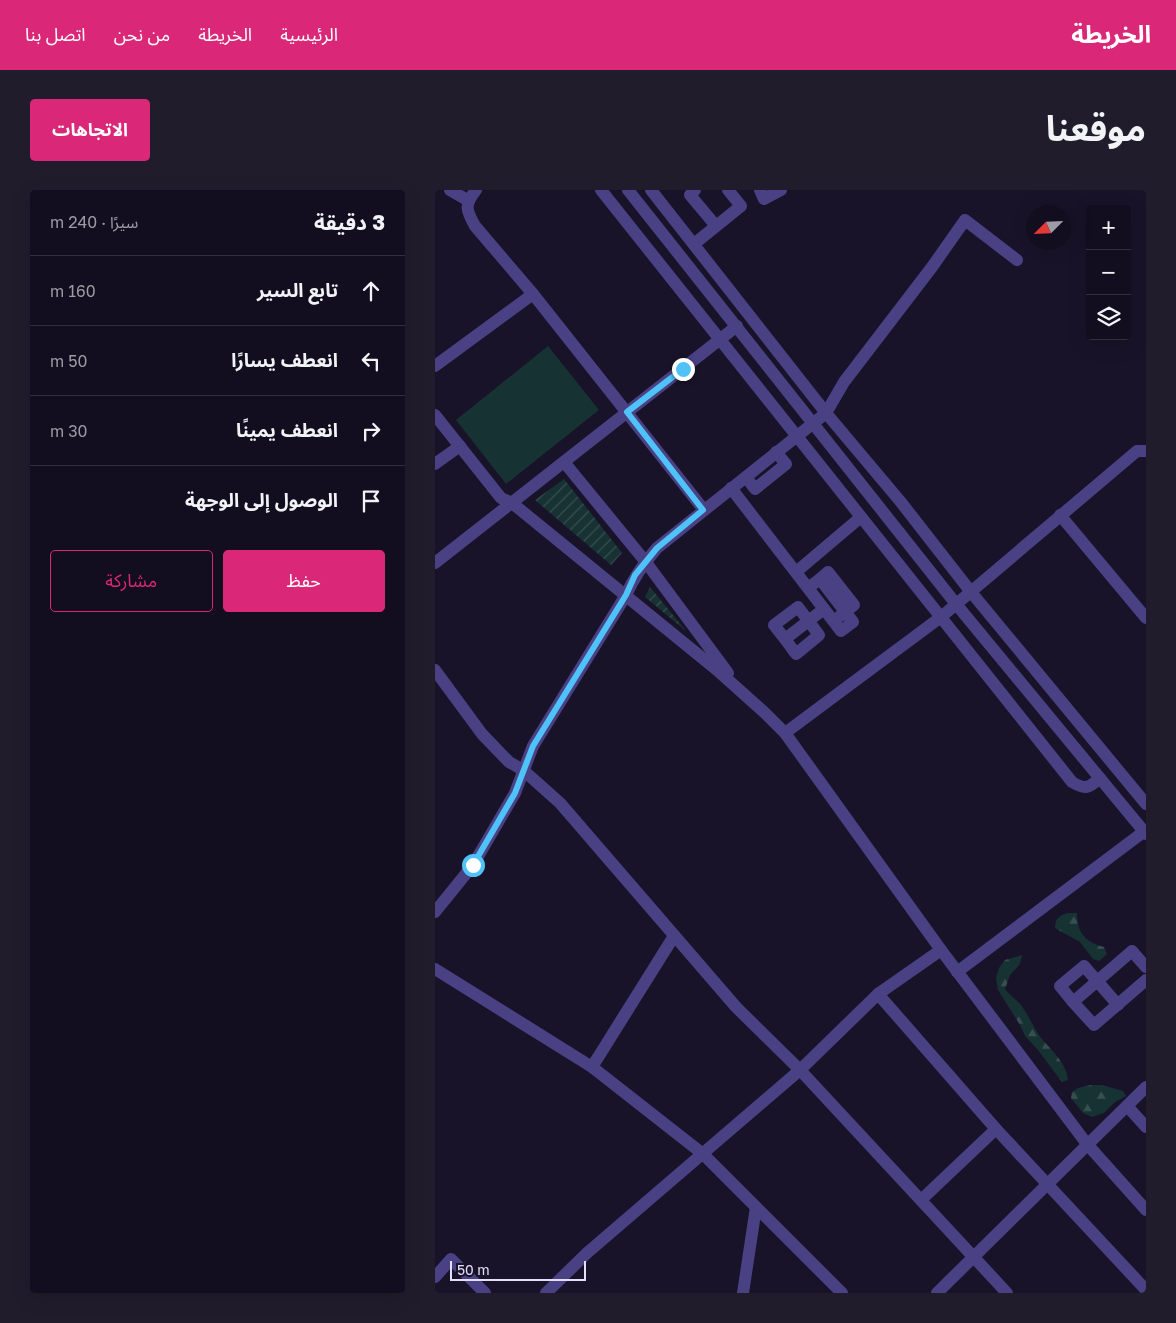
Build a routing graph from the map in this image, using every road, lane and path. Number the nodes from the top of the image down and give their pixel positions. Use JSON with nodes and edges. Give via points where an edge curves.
{"nodes":[{"id":1,"x":450,"y":190,"type":"edge"},
{"id":2,"x":476,"y":190,"type":"edge"},
{"id":3,"x":601,"y":190,"type":"edge"},
{"id":4,"x":628,"y":190,"type":"edge"},
{"id":5,"x":651,"y":190,"type":"edge"},
{"id":6,"x":695,"y":190,"type":"edge"},
{"id":7,"x":728,"y":190,"type":"edge"},
{"id":8,"x":760,"y":190,"type":"edge"},
{"id":9,"x":781,"y":190,"type":"edge"},
{"id":10,"x":469,"y":201,"type":"junction"},
{"id":11,"x":716,"y":226,"type":"junction"},
{"id":12,"x":694,"y":244,"type":"junction"},
{"id":13,"x":1017,"y":260,"type":"dead end"},
{"id":14,"x":533,"y":294,"type":"junction"},
{"id":15,"x":737,"y":326,"type":"junction"},
{"id":16,"x":721,"y":340,"type":"junction"},
{"id":17,"x":435,"y":366,"type":"edge"},
{"id":18,"x":627,"y":412,"type":"junction"},
{"id":19,"x":826,"y":413,"type":"junction"},
{"id":20,"x":435,"y":416,"type":"edge"},
{"id":21,"x":812,"y":424,"type":"junction"},
{"id":22,"x":796,"y":436,"type":"junction"},
{"id":23,"x":460,"y":446,"type":"junction"},
{"id":24,"x":1146,"y":451,"type":"edge"},
{"id":25,"x":563,"y":462,"type":"junction"},
{"id":26,"x":435,"y":464,"type":"edge"},
{"id":27,"x":731,"y":488,"type":"junction"},
{"id":28,"x":512,"y":503,"type":"junction"},
{"id":29,"x":703,"y":510,"type":"junction"},
{"id":30,"x":1060,"y":515,"type":"junction"},
{"id":31,"x":861,"y":517,"type":"junction"},
{"id":32,"x":645,"y":561,"type":"junction"},
{"id":33,"x":435,"y":563,"type":"edge"},
{"id":34,"x":796,"y":572,"type":"junction"},
{"id":35,"x":808,"y":588,"type":"junction"},
{"id":36,"x":971,"y":592,"type":"junction"},
{"id":37,"x":626,"y":595,"type":"junction"},
{"id":38,"x":956,"y":604,"type":"junction"},
{"id":39,"x":824,"y":609,"type":"junction"},
{"id":40,"x":941,"y":617,"type":"junction"},
{"id":41,"x":1146,"y":618,"type":"edge"},
{"id":42,"x":809,"y":621,"type":"junction"},
{"id":43,"x":785,"y":639,"type":"junction"},
{"id":44,"x":435,"y":670,"type":"edge"},
{"id":45,"x":746,"y":697,"type":"junction"},
{"id":46,"x":785,"y":733,"type":"junction"},
{"id":47,"x":523,"y":770,"type":"junction"},
{"id":48,"x":1100,"y":778,"type":"junction"},
{"id":49,"x":1146,"y":804,"type":"edge"},
{"id":50,"x":1145,"y":832,"type":"edge"},
{"id":51,"x":435,"y":912,"type":"edge"},
{"id":52,"x":674,"y":936,"type":"junction"},
{"id":53,"x":941,"y":950,"type":"junction"},
{"id":54,"x":1146,"y":967,"type":"edge"},
{"id":55,"x":435,"y":969,"type":"edge"},
{"id":56,"x":957,"y":972,"type":"junction"},
{"id":57,"x":1097,"y":981,"type":"junction"},
{"id":58,"x":1144,"y":987,"type":"edge"},
{"id":59,"x":878,"y":994,"type":"junction"},
{"id":60,"x":1073,"y":1002,"type":"junction"},
{"id":61,"x":1117,"y":1005,"type":"junction"},
{"id":62,"x":591,"y":1067,"type":"junction"},
{"id":63,"x":800,"y":1070,"type":"junction"},
{"id":64,"x":1146,"y":1087,"type":"edge"},
{"id":65,"x":1127,"y":1106,"type":"junction"},
{"id":66,"x":1146,"y":1127,"type":"edge"},
{"id":67,"x":996,"y":1129,"type":"junction"},
{"id":68,"x":1087,"y":1144,"type":"junction"},
{"id":69,"x":703,"y":1154,"type":"junction"},
{"id":70,"x":1048,"y":1184,"type":"junction"},
{"id":71,"x":921,"y":1200,"type":"junction"},
{"id":72,"x":756,"y":1207,"type":"junction"},
{"id":73,"x":1146,"y":1210,"type":"edge"},
{"id":74,"x":974,"y":1257,"type":"junction"},
{"id":75,"x":435,"y":1277,"type":"edge"},
{"id":76,"x":1146,"y":1290,"type":"edge"},
{"id":77,"x":485,"y":1293,"type":"edge"},
{"id":78,"x":546,"y":1293,"type":"edge"},
{"id":79,"x":743,"y":1293,"type":"edge"},
{"id":80,"x":841,"y":1293,"type":"edge"},
{"id":81,"x":937,"y":1293,"type":"edge"},
{"id":82,"x":1007,"y":1293,"type":"edge"}],
"edges":[{"from":1,"to":10,"type":"street"},
{"from":2,"to":10,"type":"street"},
{"from":3,"to":16,"type":"street"},
{"from":4,"to":15,"type":"street"},
{"from":5,"to":12,"type":"street"},
{"from":6,"to":11,"type":"street","via":[[690,194]]},
{"from":7,"to":11,"type":"street","via":[[741,206]]},
{"from":8,"to":9,"type":"street","via":[[764,199]]},
{"from":10,"to":14,"type":"street","via":[[468,215],[475,226]]},
{"from":11,"to":12,"type":"street"},
{"from":12,"to":19,"type":"street"},
{"from":13,"to":19,"type":"street","via":[[965,220],[844,382]]},
{"from":14,"to":17,"type":"street"},
{"from":14,"to":18,"type":"street"},
{"from":15,"to":16,"type":"street"},
{"from":15,"to":21,"type":"street"},
{"from":16,"to":18,"type":"street"},
{"from":16,"to":22,"type":"street"},
{"from":18,"to":25,"type":"street"},
{"from":18,"to":29,"type":"street"},
{"from":19,"to":21,"type":"street"},
{"from":19,"to":36,"type":"street"},
{"from":20,"to":23,"type":"street"},
{"from":21,"to":22,"type":"street"},
{"from":21,"to":38,"type":"street"},
{"from":22,"to":27,"type":"street"},
{"from":22,"to":31,"type":"street"},
{"from":23,"to":26,"type":"street"},
{"from":23,"to":28,"type":"street","via":[[501,498]]},
{"from":24,"to":30,"type":"street","via":[[1137,451]]},
{"from":25,"to":28,"type":"street"},
{"from":25,"to":32,"type":"street"},
{"from":27,"to":29,"type":"street"},
{"from":27,"to":34,"type":"street"},
{"from":28,"to":33,"type":"street"},
{"from":28,"to":37,"type":"street"},
{"from":29,"to":32,"type":"street"},
{"from":30,"to":36,"type":"street"},
{"from":30,"to":41,"type":"street"},
{"from":31,"to":34,"type":"street"},
{"from":31,"to":40,"type":"street"},
{"from":32,"to":37,"type":"street"},
{"from":32,"to":45,"type":"street"},
{"from":34,"to":35,"type":"street"},
{"from":35,"to":39,"type":"street"},
{"from":35,"to":39,"type":"street","via":[[828,572],[854,605],[833,621]]},
{"from":36,"to":38,"type":"street"},
{"from":36,"to":49,"type":"street"},
{"from":37,"to":45,"type":"street"},
{"from":37,"to":47,"type":"street","via":[[533,746]]},
{"from":38,"to":40,"type":"street"},
{"from":38,"to":48,"type":"street"},
{"from":39,"to":42,"type":"street"},
{"from":40,"to":46,"type":"street"},
{"from":40,"to":48,"type":"street","via":[[1072,782],[1085,787]]},
{"from":42,"to":43,"type":"street"},
{"from":42,"to":43,"type":"street","via":[[798,607],[774,625]]},
{"from":42,"to":43,"type":"street","via":[[819,635],[796,654]]},
{"from":44,"to":47,"type":"street","via":[[481,734],[509,762]]},
{"from":45,"to":46,"type":"street"},
{"from":46,"to":53,"type":"street"},
{"from":47,"to":51,"type":"street","via":[[515,793],[473,865]]},
{"from":47,"to":52,"type":"street","via":[[560,803]]},
{"from":48,"to":50,"type":"street"},
{"from":50,"to":56,"type":"street"},
{"from":52,"to":62,"type":"street"},
{"from":52,"to":63,"type":"street","via":[[737,1008]]},
{"from":53,"to":56,"type":"street"},
{"from":53,"to":59,"type":"street"},
{"from":54,"to":57,"type":"street","via":[[1132,951]]},
{"from":55,"to":62,"type":"street"},
{"from":56,"to":68,"type":"street"},
{"from":57,"to":60,"type":"street"},
{"from":57,"to":60,"type":"street","via":[[1084,966],[1060,986]]},
{"from":57,"to":61,"type":"street"},
{"from":58,"to":61,"type":"street"},
{"from":59,"to":63,"type":"street"},
{"from":59,"to":67,"type":"street"},
{"from":60,"to":61,"type":"street","via":[[1093,1025]]},
{"from":62,"to":69,"type":"street"},
{"from":63,"to":69,"type":"street"},
{"from":63,"to":71,"type":"street"},
{"from":64,"to":65,"type":"street"},
{"from":65,"to":66,"type":"street"},
{"from":65,"to":68,"type":"street"},
{"from":67,"to":70,"type":"street"},
{"from":67,"to":71,"type":"street"},
{"from":68,"to":70,"type":"street"},
{"from":68,"to":73,"type":"street"},
{"from":69,"to":72,"type":"street"},
{"from":69,"to":78,"type":"street","via":[[587,1253]]},
{"from":70,"to":74,"type":"street"},
{"from":70,"to":76,"type":"street"},
{"from":71,"to":74,"type":"street"},
{"from":72,"to":79,"type":"street"},
{"from":72,"to":80,"type":"street"},
{"from":74,"to":81,"type":"street"},
{"from":74,"to":82,"type":"street"},
{"from":75,"to":77,"type":"street","via":[[451,1260]]}]}
